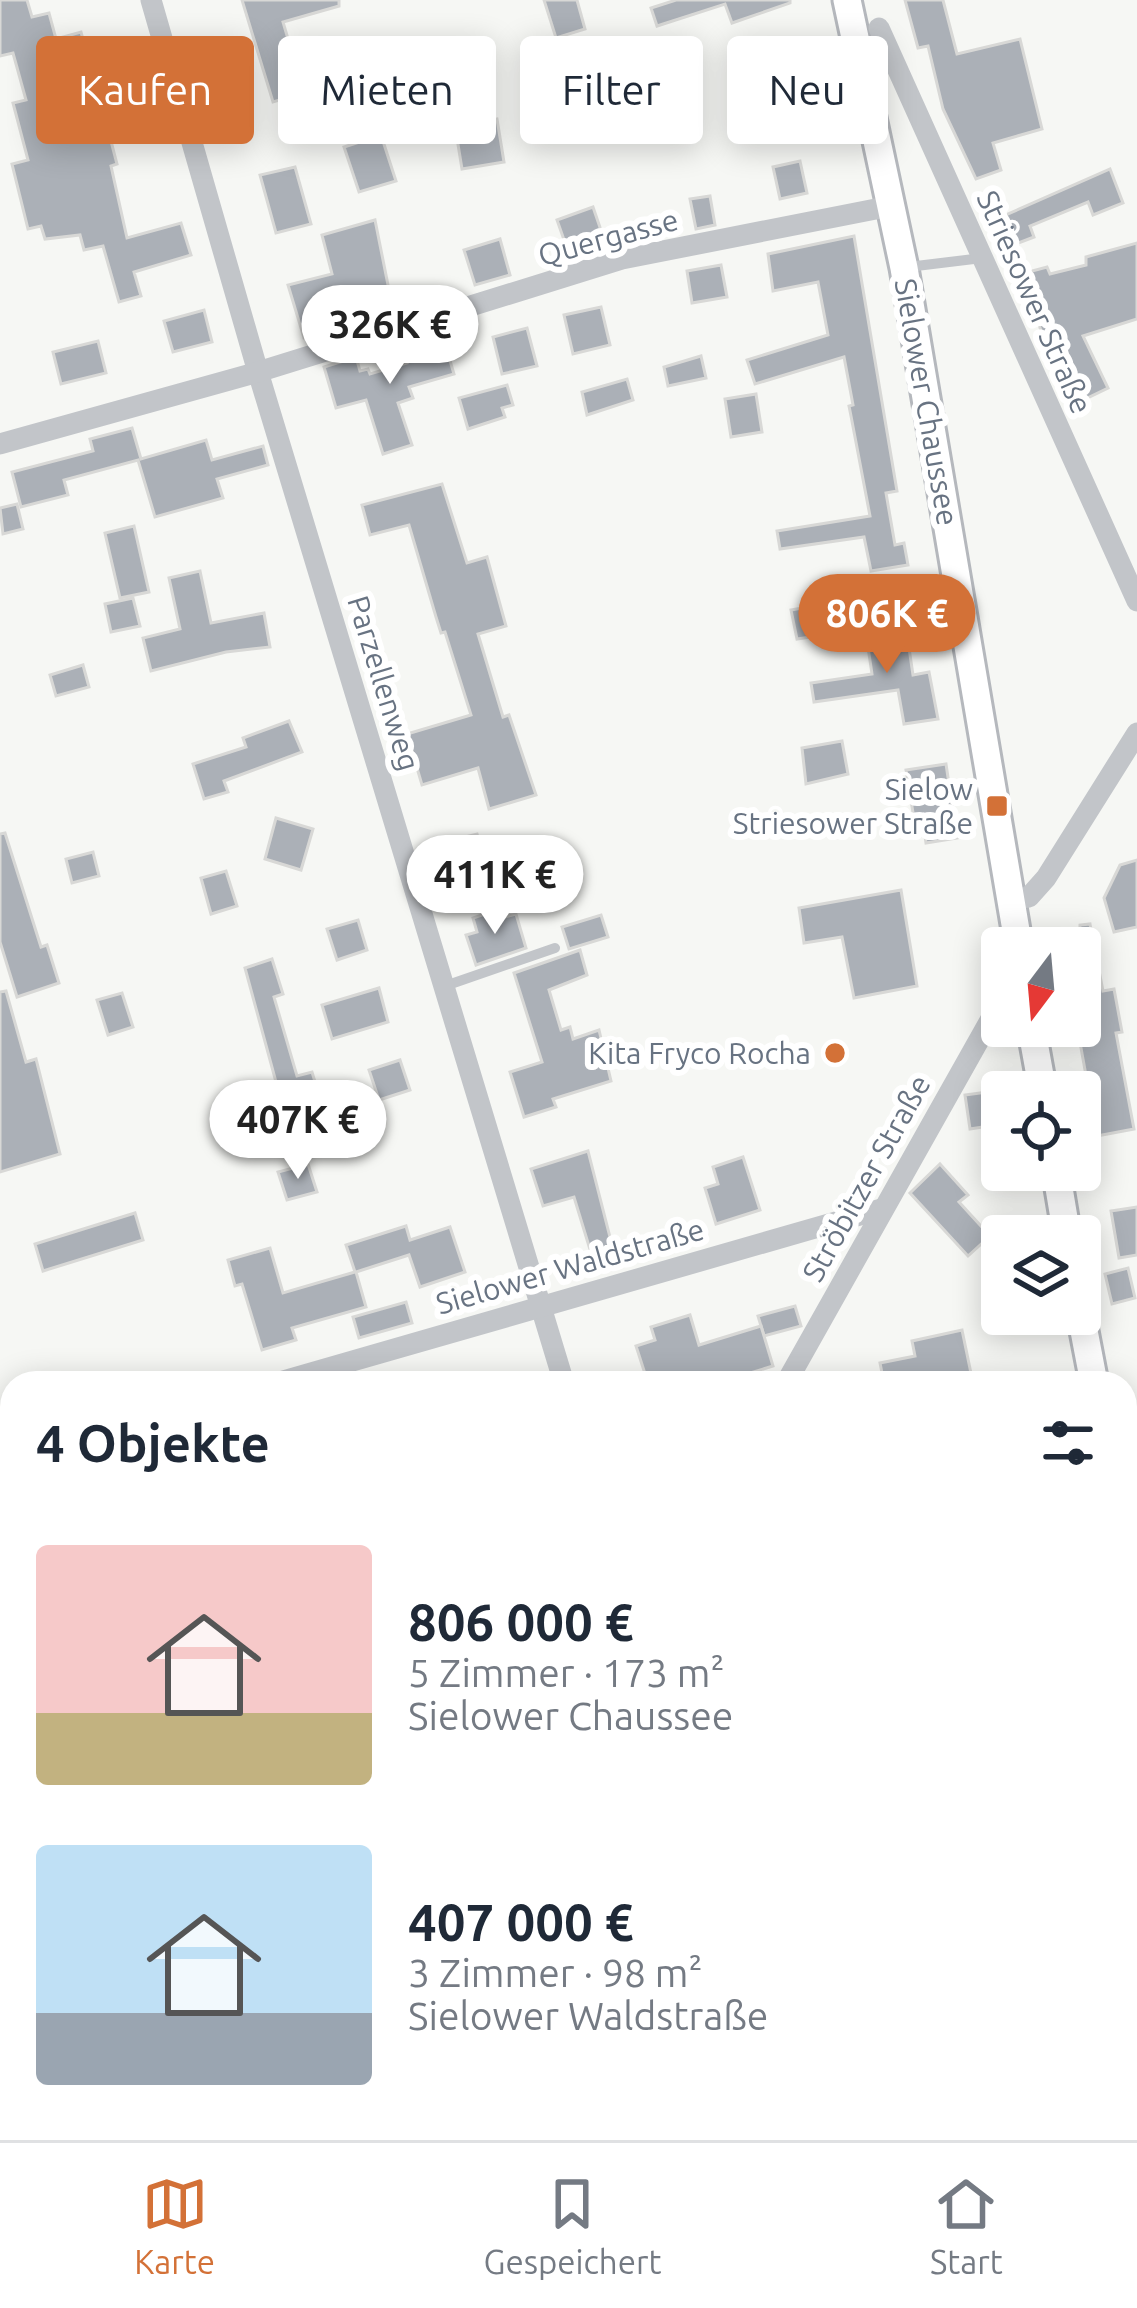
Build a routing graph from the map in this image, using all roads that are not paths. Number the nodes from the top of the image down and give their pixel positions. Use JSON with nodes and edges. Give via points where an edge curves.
{"nodes":[{"id":1,"x":151,"y":0,"type":"edge"},
{"id":2,"x":847,"y":0,"type":"edge"},
{"id":3,"x":879,"y":28,"type":"dead end"},
{"id":4,"x":891,"y":206,"type":"junction"},
{"id":5,"x":982,"y":258,"type":"junction"},
{"id":6,"x":904,"y":268,"type":"junction"},
{"id":7,"x":258,"y":372,"type":"junction"},
{"id":8,"x":0,"y":444,"type":"edge"},
{"id":9,"x":1137,"y":601,"type":"edge"},
{"id":10,"x":1137,"y":733,"type":"edge"},
{"id":11,"x":1011,"y":899,"type":"junction"},
{"id":12,"x":1016,"y":927,"type":"edge"},
{"id":13,"x":555,"y":948,"type":"dead end"},
{"id":14,"x":445,"y":986,"type":"junction"},
{"id":15,"x":981,"y":1036,"type":"edge"},
{"id":16,"x":881,"y":1209,"type":"junction"},
{"id":17,"x":541,"y":1305,"type":"junction"},
{"id":18,"x":1085,"y":1335,"type":"edge"},
{"id":19,"x":317,"y":1371,"type":"edge"},
{"id":20,"x":560,"y":1371,"type":"edge"},
{"id":21,"x":793,"y":1371,"type":"edge"},
{"id":22,"x":1092,"y":1371,"type":"edge"}],
"edges":[{"from":1,"to":7,"type":"street","name":"Parzellenweg"},
{"from":2,"to":4,"type":"main road","name":"Sielower Chaussee"},
{"from":3,"to":5,"type":"street","name":"Striesower Straße"},
{"from":4,"to":6,"type":"main road","name":"Sielower Chaussee"},
{"from":4,"to":7,"type":"street","name":"Quergasse","via":[[622,260]]},
{"from":5,"to":6,"type":"lane"},
{"from":5,"to":9,"type":"street","name":"Striesower Straße"},
{"from":6,"to":11,"type":"main road","name":"Sielower Chaussee"},
{"from":7,"to":8,"type":"street","name":"Quergasse"},
{"from":7,"to":14,"type":"street","name":"Parzellenweg"},
{"from":10,"to":11,"type":"street","via":[[1046,878],[1029,896]]},
{"from":11,"to":12,"type":"main road","name":"Sielower Chaussee"},
{"from":13,"to":14,"type":"lane"},
{"from":14,"to":17,"type":"street","name":"Parzellenweg"},
{"from":15,"to":16,"type":"street","name":"Ströbitzer Straße"},
{"from":16,"to":17,"type":"street","name":"Sielower Waldstraße"},
{"from":16,"to":21,"type":"street","name":"Ströbitzer Straße"},
{"from":17,"to":19,"type":"street","name":"Sielower Waldstraße"},
{"from":17,"to":20,"type":"street","name":"Parzellenweg"},
{"from":18,"to":22,"type":"main road"}]}
